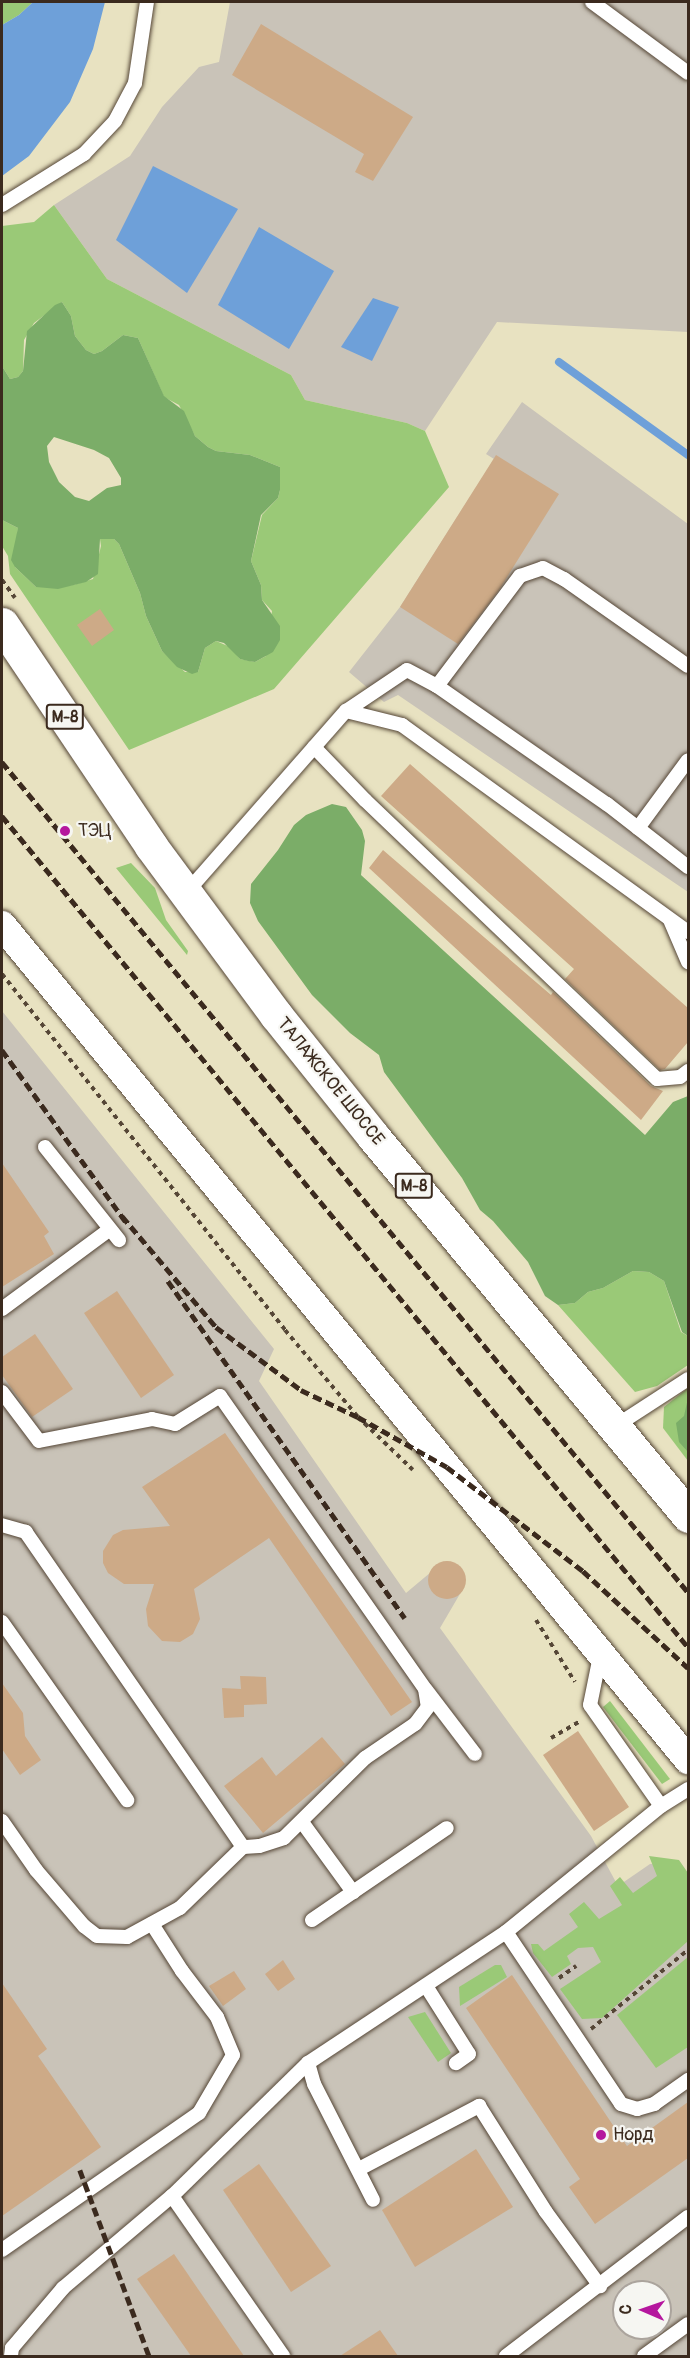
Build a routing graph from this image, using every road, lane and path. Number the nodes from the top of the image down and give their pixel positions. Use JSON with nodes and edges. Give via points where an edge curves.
{"nodes":[{"id":1,"x":147,"y":2,"type":"edge"},
{"id":2,"x":592,"y":2,"type":"edge"},
{"id":3,"x":688,"y":73,"type":"edge"},
{"id":4,"x":2,"y":205,"type":"edge"},
{"id":5,"x":2,"y":624,"type":"edge"},
{"id":6,"x":688,"y":666,"type":"edge"},
{"id":7,"x":437,"y":686,"type":"junction"},
{"id":8,"x":346,"y":711,"type":"junction"},
{"id":9,"x":314,"y":747,"type":"junction"},
{"id":10,"x":688,"y":760,"type":"edge"},
{"id":11,"x":638,"y":828,"type":"junction"},
{"id":12,"x":688,"y":867,"type":"edge"},
{"id":13,"x":185,"y":894,"type":"junction"},
{"id":14,"x":670,"y":919,"type":"junction"},
{"id":15,"x":2,"y":925,"type":"edge"},
{"id":16,"x":688,"y":932,"type":"edge"},
{"id":17,"x":688,"y":962,"type":"edge"},
{"id":18,"x":2,"y":974,"type":"edge"},
{"id":19,"x":688,"y":1071,"type":"edge"},
{"id":20,"x":45,"y":1148,"type":"dead end"},
{"id":21,"x":2,"y":1309,"type":"edge"},
{"id":22,"x":688,"y":1379,"type":"edge"},
{"id":23,"x":2,"y":1392,"type":"edge"},
{"id":24,"x":614,"y":1427,"type":"junction"},
{"id":25,"x":419,"y":1477,"type":"dead end"},
{"id":26,"x":688,"y":1516,"type":"edge"},
{"id":27,"x":2,"y":1525,"type":"edge"},
{"id":28,"x":530,"y":1611,"type":"dead end"},
{"id":29,"x":2,"y":1622,"type":"edge"},
{"id":30,"x":601,"y":1654,"type":"junction"},
{"id":31,"x":425,"y":1689,"type":"junction"},
{"id":32,"x":590,"y":1705,"type":"junction"},
{"id":33,"x":580,"y":1721,"type":"dead end"},
{"id":34,"x":551,"y":1738,"type":"dead end"},
{"id":35,"x":475,"y":1754,"type":"dead end"},
{"id":36,"x":688,"y":1760,"type":"edge"},
{"id":37,"x":688,"y":1789,"type":"edge"},
{"id":38,"x":127,"y":1800,"type":"dead end"},
{"id":39,"x":661,"y":1806,"type":"junction"},
{"id":40,"x":2,"y":1821,"type":"edge"},
{"id":41,"x":302,"y":1822,"type":"junction"},
{"id":42,"x":447,"y":1828,"type":"dead end"},
{"id":43,"x":243,"y":1847,"type":"junction"},
{"id":44,"x":353,"y":1892,"type":"junction"},
{"id":45,"x":312,"y":1920,"type":"dead end"},
{"id":46,"x":152,"y":1924,"type":"junction"},
{"id":47,"x":506,"y":1932,"type":"junction"},
{"id":48,"x":688,"y":1950,"type":"edge"},
{"id":49,"x":426,"y":1986,"type":"junction"},
{"id":50,"x":576,"y":2040,"type":"junction"},
{"id":51,"x":308,"y":2063,"type":"junction"},
{"id":52,"x":456,"y":2063,"type":"dead end"},
{"id":53,"x":688,"y":2080,"type":"edge"},
{"id":54,"x":359,"y":2169,"type":"junction"},
{"id":55,"x":172,"y":2196,"type":"junction"},
{"id":56,"x":373,"y":2200,"type":"dead end"},
{"id":57,"x":688,"y":2217,"type":"edge"},
{"id":58,"x":2,"y":2250,"type":"edge"},
{"id":59,"x":600,"y":2286,"type":"junction"},
{"id":60,"x":688,"y":2324,"type":"edge"},
{"id":61,"x":11,"y":2356,"type":"edge"},
{"id":62,"x":283,"y":2356,"type":"edge"},
{"id":63,"x":506,"y":2356,"type":"edge"},
{"id":64,"x":644,"y":2356,"type":"edge"}],
"edges":[{"from":1,"to":4,"type":"lane","via":[[135,83],[115,121],[84,154]]},
{"from":2,"to":3,"type":"lane"},
{"from":5,"to":13,"type":"main road","name":"ТАЛАЖСКОЕ ШОССЕ","number":"М-8"},
{"from":6,"to":7,"type":"lane","via":[[543,568],[520,576]]},
{"from":7,"to":8,"type":"lane","via":[[407,670]]},
{"from":7,"to":11,"type":"lane"},
{"from":8,"to":9,"type":"lane"},
{"from":8,"to":14,"type":"lane","via":[[402,725]]},
{"from":9,"to":13,"type":"lane"},
{"from":9,"to":19,"type":"lane","via":[[657,1078],[680,1077]]},
{"from":10,"to":11,"type":"lane"},
{"from":11,"to":12,"type":"lane"},
{"from":13,"to":24,"type":"main road","name":"ТАЛАЖСКОЕ ШОССЕ","number":"М-8","via":[[364,1126]]},
{"from":14,"to":16,"type":"lane"},
{"from":14,"to":17,"type":"lane"},
{"from":15,"to":30,"type":"street"},
{"from":18,"to":25,"type":"path","via":[[285,1330],[358,1417]]},
{"from":20,"to":21,"type":"lane","via":[[115,1235]]},
{"from":22,"to":24,"type":"lane"},
{"from":23,"to":31,"type":"lane","via":[[39,1441],[152,1419],[175,1424],[220,1396]]},
{"from":24,"to":26,"type":"main road","name":"ТАЛАЖСКОЕ ШОССЕ","number":"М-8"},
{"from":27,"to":43,"type":"lane","via":[[26,1532]]},
{"from":28,"to":32,"type":"path"},
{"from":29,"to":38,"type":"lane"},
{"from":30,"to":32,"type":"lane"},
{"from":30,"to":36,"type":"street"},
{"from":31,"to":35,"type":"lane"},
{"from":31,"to":41,"type":"lane","via":[[428,1707],[415,1724],[365,1758]]},
{"from":32,"to":39,"type":"lane"},
{"from":33,"to":34,"type":"path"},
{"from":37,"to":39,"type":"lane"},
{"from":39,"to":47,"type":"lane"},
{"from":40,"to":46,"type":"lane","via":[[36,1870],[97,1936],[127,1937]]},
{"from":41,"to":43,"type":"lane","via":[[284,1838]]},
{"from":41,"to":44,"type":"lane"},
{"from":42,"to":44,"type":"lane"},
{"from":43,"to":46,"type":"lane","via":[[180,1908]]},
{"from":44,"to":45,"type":"lane"},
{"from":46,"to":58,"type":"lane","via":[[217,2017],[233,2055],[199,2113]]},
{"from":47,"to":49,"type":"lane"},
{"from":47,"to":50,"type":"lane"},
{"from":48,"to":50,"type":"path"},
{"from":49,"to":51,"type":"lane"},
{"from":49,"to":52,"type":"lane","via":[[469,2054]]},
{"from":50,"to":53,"type":"lane","via":[[621,2104],[637,2109],[654,2104]]},
{"from":51,"to":54,"type":"lane","via":[[314,2084]]},
{"from":51,"to":55,"type":"lane"},
{"from":54,"to":56,"type":"lane"},
{"from":54,"to":59,"type":"lane","via":[[479,2106],[546,2212]]},
{"from":55,"to":61,"type":"lane","via":[[63,2288],[12,2348]]},
{"from":55,"to":62,"type":"lane"},
{"from":57,"to":59,"type":"lane"},
{"from":59,"to":63,"type":"lane"},
{"from":60,"to":64,"type":"lane"}]}
